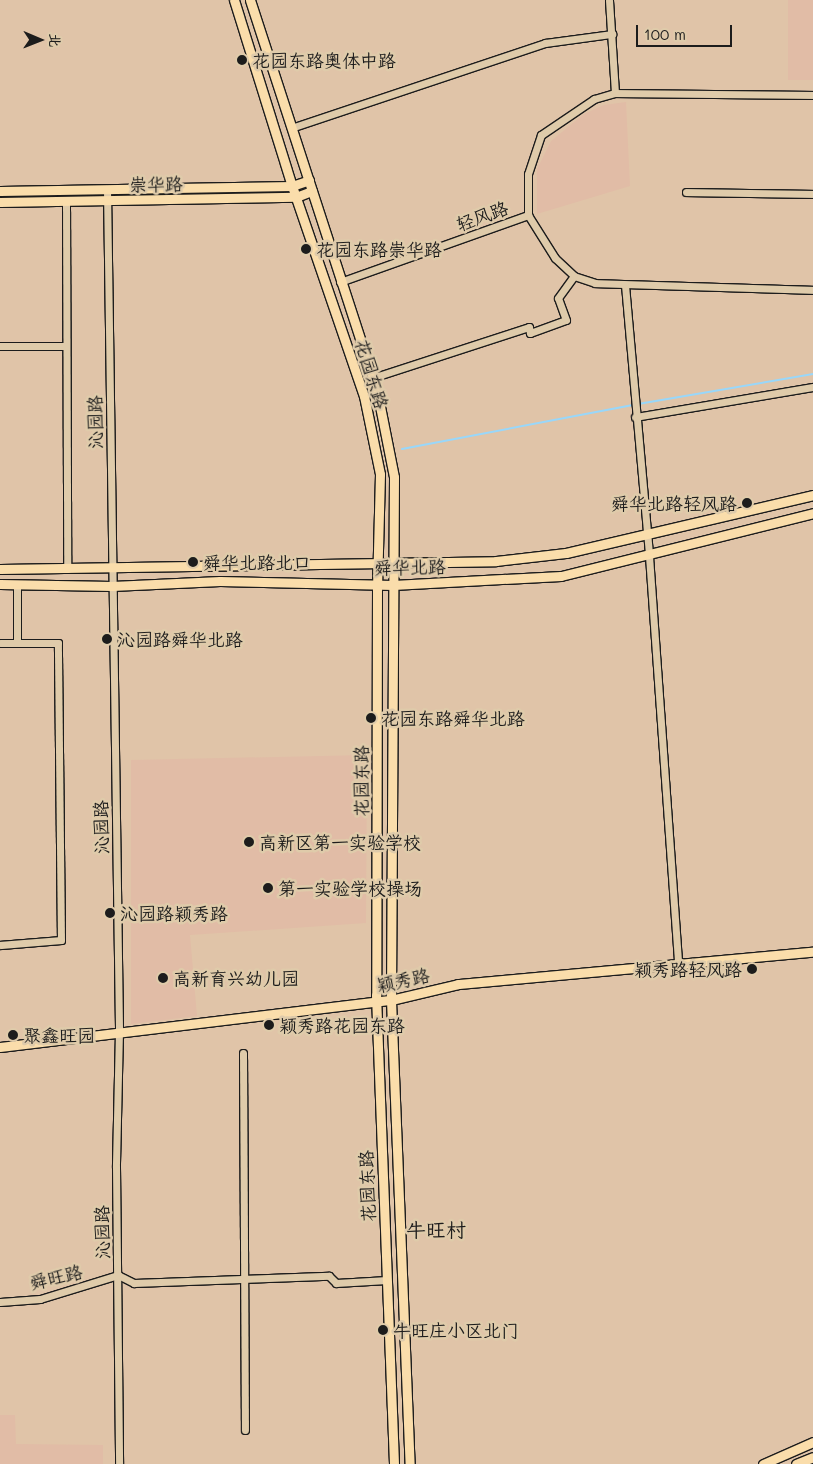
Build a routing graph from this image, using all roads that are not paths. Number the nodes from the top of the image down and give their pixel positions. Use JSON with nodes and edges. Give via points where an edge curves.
{"nodes":[{"id":1,"x":234,"y":0,"type":"edge"},
{"id":2,"x":250,"y":0,"type":"edge"},
{"id":3,"x":609,"y":0,"type":"edge"},
{"id":4,"x":612,"y":34,"type":"junction"},
{"id":5,"x":615,"y":93,"type":"junction"},
{"id":6,"x":813,"y":95,"type":"edge"},
{"id":7,"x":291,"y":128,"type":"junction"},
{"id":8,"x":309,"y":180,"type":"junction"},
{"id":9,"x":292,"y":186,"type":"junction"},
{"id":10,"x":107,"y":190,"type":"junction"},
{"id":11,"x":0,"y":191,"type":"edge"},
{"id":12,"x":312,"y":191,"type":"junction"},
{"id":13,"x":686,"y":192,"type":"dead end"},
{"id":14,"x":813,"y":194,"type":"edge"},
{"id":15,"x":296,"y":198,"type":"junction"},
{"id":16,"x":107,"y":201,"type":"junction"},
{"id":17,"x":0,"y":202,"type":"edge"},
{"id":18,"x":66,"y":202,"type":"junction"},
{"id":19,"x":528,"y":216,"type":"junction"},
{"id":20,"x":574,"y":276,"type":"junction"},
{"id":21,"x":340,"y":282,"type":"junction"},
{"id":22,"x":625,"y":285,"type":"junction"},
{"id":23,"x":813,"y":290,"type":"edge"},
{"id":24,"x":0,"y":346,"type":"edge"},
{"id":25,"x":66,"y":346,"type":"junction"},
{"id":26,"x":372,"y":378,"type":"junction"},
{"id":27,"x":813,"y":387,"type":"edge"},
{"id":28,"x":635,"y":417,"type":"junction"},
{"id":29,"x":813,"y":495,"type":"edge"},
{"id":30,"x":813,"y":513,"type":"edge"},
{"id":31,"x":645,"y":536,"type":"junction"},
{"id":32,"x":649,"y":556,"type":"junction"},
{"id":33,"x":393,"y":562,"type":"junction"},
{"id":34,"x":378,"y":563,"type":"junction"},
{"id":35,"x":0,"y":569,"type":"edge"},
{"id":36,"x":67,"y":569,"type":"junction"},
{"id":37,"x":112,"y":569,"type":"junction"},
{"id":38,"x":0,"y":584,"type":"edge"},
{"id":39,"x":16,"y":584,"type":"junction"},
{"id":40,"x":377,"y":585,"type":"junction"},
{"id":41,"x":393,"y":585,"type":"junction"},
{"id":42,"x":112,"y":586,"type":"junction"},
{"id":43,"x":0,"y":643,"type":"edge"},
{"id":44,"x":16,"y":643,"type":"junction"},
{"id":45,"x":0,"y":945,"type":"edge"},
{"id":46,"x":813,"y":952,"type":"edge"},
{"id":47,"x":678,"y":964,"type":"junction"},
{"id":48,"x":391,"y":1000,"type":"junction"},
{"id":49,"x":376,"y":1002,"type":"junction"},
{"id":50,"x":118,"y":1032,"type":"junction"},
{"id":51,"x":0,"y":1047,"type":"edge"},
{"id":52,"x":243,"y":1053,"type":"dead end"},
{"id":53,"x":118,"y":1275,"type":"junction"},
{"id":54,"x":244,"y":1279,"type":"junction"},
{"id":55,"x":387,"y":1280,"type":"junction"},
{"id":56,"x":0,"y":1302,"type":"edge"},
{"id":57,"x":245,"y":1430,"type":"dead end"},
{"id":58,"x":813,"y":1442,"type":"edge"},
{"id":59,"x":813,"y":1457,"type":"edge"},
{"id":60,"x":119,"y":1464,"type":"edge"},
{"id":61,"x":394,"y":1464,"type":"edge"},
{"id":62,"x":410,"y":1464,"type":"edge"},
{"id":63,"x":763,"y":1464,"type":"edge"},
{"id":64,"x":796,"y":1464,"type":"edge"}],
"edges":[{"from":1,"to":9,"type":"main road","name":"花园东路"},
{"from":2,"to":7,"type":"main road","name":"花园东路"},
{"from":3,"to":4,"type":"street"},
{"from":4,"to":5,"type":"street"},
{"from":4,"to":7,"type":"street","via":[[545,43]]},
{"from":5,"to":6,"type":"street","name":"轻风路"},
{"from":5,"to":19,"type":"street","name":"轻风路","via":[[594,99],[542,136],[528,174]]},
{"from":7,"to":8,"type":"main road","name":"花园东路"},
{"from":8,"to":9,"type":"main road","name":"崇华路"},
{"from":8,"to":12,"type":"main road","name":"花园东路"},
{"from":9,"to":10,"type":"main road","name":"崇华路"},
{"from":9,"to":15,"type":"main road","name":"花园东路"},
{"from":10,"to":11,"type":"main road","name":"崇华路"},
{"from":10,"to":16,"type":"street","name":"沁园路"},
{"from":12,"to":15,"type":"main road","name":"崇华路"},
{"from":12,"to":21,"type":"main road","name":"花园东路"},
{"from":13,"to":14,"type":"street"},
{"from":15,"to":16,"type":"main road","name":"崇华路"},
{"from":15,"to":34,"type":"main road","name":"花园东路","via":[[364,396],[377,450],[381,494]]},
{"from":16,"to":18,"type":"main road","name":"崇华路"},
{"from":16,"to":37,"type":"street","name":"沁园路"},
{"from":17,"to":18,"type":"main road","name":"崇华路"},
{"from":18,"to":25,"type":"street"},
{"from":19,"to":20,"type":"street","via":[[555,258]]},
{"from":19,"to":21,"type":"street","name":"轻风路"},
{"from":20,"to":22,"type":"street","via":[[595,284]]},
{"from":20,"to":26,"type":"street","via":[[558,298],[566,320],[530,333],[528,327]]},
{"from":21,"to":26,"type":"main road","name":"花园东路"},
{"from":22,"to":23,"type":"street"},
{"from":22,"to":28,"type":"street"},
{"from":24,"to":25,"type":"street"},
{"from":25,"to":36,"type":"street"},
{"from":26,"to":33,"type":"main road","name":"花园东路","via":[[391,448]]},
{"from":27,"to":28,"type":"street"},
{"from":28,"to":31,"type":"street"},
{"from":29,"to":31,"type":"main road","name":"舜华北路"},
{"from":30,"to":32,"type":"main road","name":"舜华北路"},
{"from":31,"to":32,"type":"street"},
{"from":31,"to":33,"type":"main road","name":"舜华北路","via":[[566,553],[504,560]]},
{"from":32,"to":41,"type":"main road","name":"舜华北路","via":[[561,576]]},
{"from":32,"to":47,"type":"street"},
{"from":33,"to":34,"type":"main road","name":"舜华北路"},
{"from":33,"to":41,"type":"main road","name":"花园东路"},
{"from":34,"to":37,"type":"main road","name":"舜华北路"},
{"from":34,"to":40,"type":"main road","name":"花园东路"},
{"from":35,"to":36,"type":"main road","name":"舜华北路"},
{"from":36,"to":37,"type":"main road","name":"舜华北路"},
{"from":37,"to":42,"type":"street","name":"沁园路"},
{"from":38,"to":39,"type":"main road","name":"舜华北路"},
{"from":39,"to":42,"type":"main road","name":"舜华北路"},
{"from":39,"to":44,"type":"street"},
{"from":40,"to":41,"type":"main road","name":"舜华北路"},
{"from":40,"to":42,"type":"main road","name":"舜华北路","via":[[220,581]]},
{"from":40,"to":49,"type":"main road","name":"花园东路"},
{"from":41,"to":48,"type":"main road","name":"花园东路"},
{"from":42,"to":50,"type":"street","name":"沁园路"},
{"from":43,"to":44,"type":"street"},
{"from":44,"to":45,"type":"street","via":[[58,643],[61,940]]},
{"from":46,"to":47,"type":"main road","name":"颖秀路"},
{"from":47,"to":48,"type":"main road","name":"颖秀路","via":[[458,984]]},
{"from":48,"to":49,"type":"main road","name":"颖秀路"},
{"from":48,"to":62,"type":"main road","name":"花园东路"},
{"from":49,"to":50,"type":"main road","name":"颖秀路"},
{"from":49,"to":55,"type":"main road","name":"花园东路"},
{"from":50,"to":51,"type":"main road","name":"颖秀路"},
{"from":50,"to":53,"type":"street","name":"沁园路"},
{"from":52,"to":54,"type":"street"},
{"from":53,"to":54,"type":"street","via":[[134,1283]]},
{"from":53,"to":56,"type":"street","name":"舜旺路","via":[[40,1299]]},
{"from":53,"to":60,"type":"street","name":"沁园路"},
{"from":54,"to":55,"type":"street","via":[[329,1276],[336,1283]]},
{"from":54,"to":57,"type":"street"},
{"from":55,"to":61,"type":"main road","name":"花园东路"},
{"from":58,"to":63,"type":"main road"},
{"from":59,"to":64,"type":"main road"}]}
